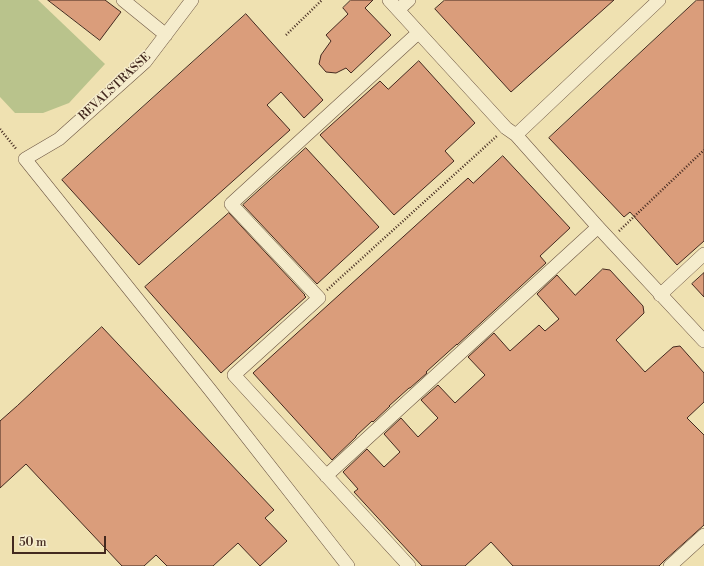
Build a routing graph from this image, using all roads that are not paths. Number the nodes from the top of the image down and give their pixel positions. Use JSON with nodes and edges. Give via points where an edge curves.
{"nodes":[{"id":1,"x":123,"y":0,"type":"edge"},
{"id":2,"x":191,"y":0,"type":"edge"},
{"id":3,"x":389,"y":0,"type":"edge"},
{"id":4,"x":409,"y":0,"type":"edge"},
{"id":5,"x":659,"y":0,"type":"edge"},
{"id":6,"x":398,"y":10,"type":"junction"},
{"id":7,"x":418,"y":33,"type":"junction"},
{"id":8,"x":166,"y":35,"type":"junction"},
{"id":9,"x":511,"y":131,"type":"junction"},
{"id":10,"x":598,"y":227,"type":"junction"},
{"id":11,"x":704,"y":254,"type":"edge"},
{"id":12,"x":660,"y":295,"type":"junction"},
{"id":13,"x":704,"y":341,"type":"edge"},
{"id":14,"x":326,"y":476,"type":"junction"},
{"id":15,"x":704,"y":535,"type":"edge"},
{"id":16,"x":348,"y":566,"type":"edge"},
{"id":17,"x":409,"y":566,"type":"edge"},
{"id":18,"x":670,"y":566,"type":"edge"}],
"edges":[{"from":1,"to":8,"type":"street"},
{"from":2,"to":8,"type":"street","name":"REVALSTRASSE"},
{"from":3,"to":6,"type":"street"},
{"from":4,"to":6,"type":"street"},
{"from":5,"to":9,"type":"street"},
{"from":6,"to":7,"type":"street"},
{"from":7,"to":9,"type":"street"},
{"from":7,"to":14,"type":"street","via":[[231,204],[319,298],[234,376]]},
{"from":8,"to":16,"type":"street","name":"REVALSTRASSE","via":[[145,62],[59,139],[25,159]]},
{"from":9,"to":10,"type":"street"},
{"from":10,"to":12,"type":"street"},
{"from":10,"to":14,"type":"street"},
{"from":11,"to":12,"type":"street"},
{"from":12,"to":13,"type":"street"},
{"from":14,"to":17,"type":"street"},
{"from":15,"to":18,"type":"street"}]}
